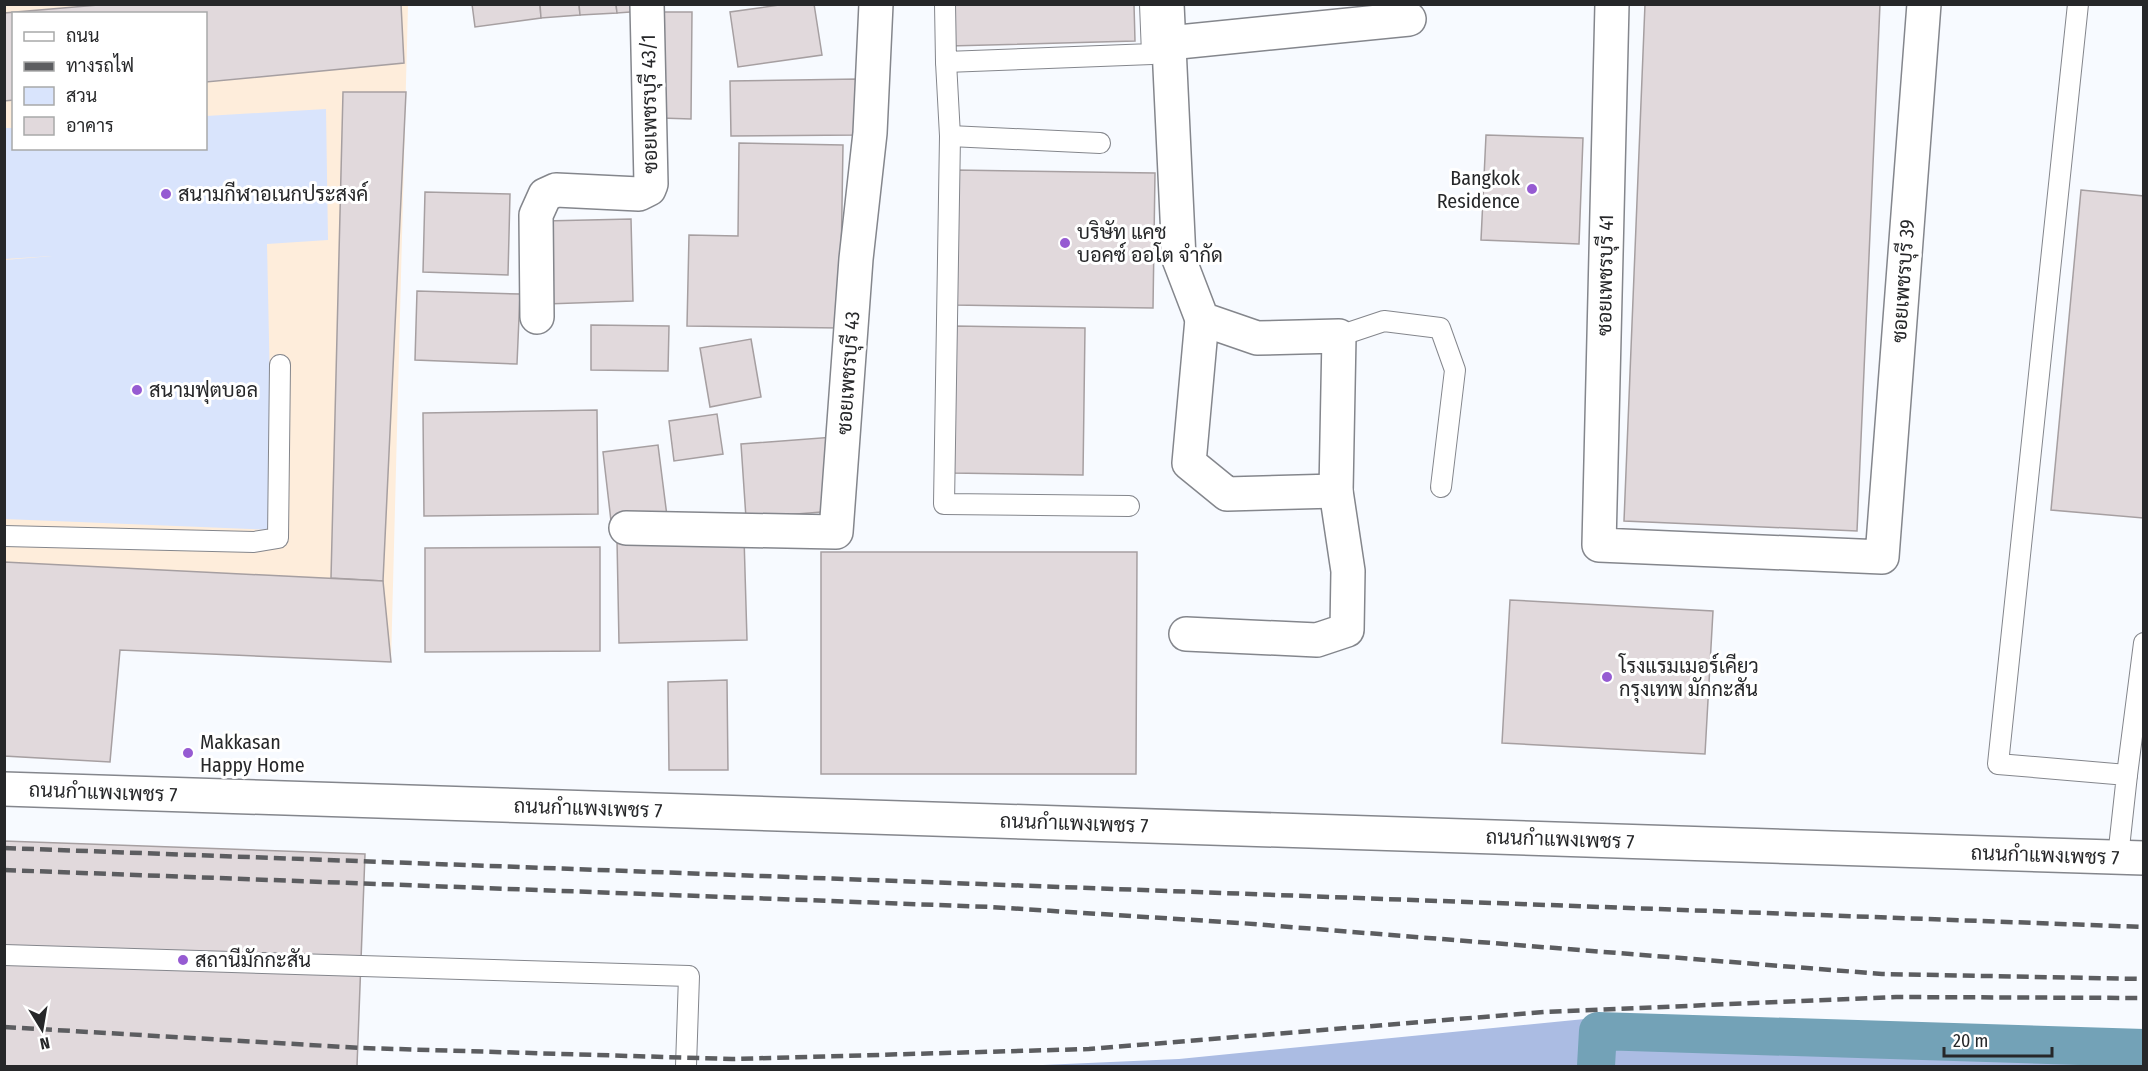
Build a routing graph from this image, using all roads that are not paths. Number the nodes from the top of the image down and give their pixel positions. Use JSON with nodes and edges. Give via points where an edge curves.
{"nodes":[{"id":1,"x":647,"y":4,"type":"edge"},
{"id":2,"x":876,"y":4,"type":"edge"},
{"id":3,"x":945,"y":4,"type":"edge"},
{"id":4,"x":1150,"y":4,"type":"edge"},
{"id":5,"x":1167,"y":4,"type":"edge"},
{"id":6,"x":1612,"y":4,"type":"edge"},
{"id":7,"x":1924,"y":4,"type":"edge"},
{"id":8,"x":2078,"y":4,"type":"edge"},
{"id":9,"x":1409,"y":19,"type":"dead end"},
{"id":10,"x":1169,"y":43,"type":"junction"},
{"id":11,"x":946,"y":62,"type":"junction"},
{"id":12,"x":950,"y":136,"type":"junction"},
{"id":13,"x":1100,"y":143,"type":"dead end"},
{"id":14,"x":537,"y":317,"type":"dead end"},
{"id":15,"x":1202,"y":319,"type":"junction"},
{"id":16,"x":1339,"y":336,"type":"junction"},
{"id":17,"x":280,"y":365,"type":"dead end"},
{"id":18,"x":1441,"y":487,"type":"dead end"},
{"id":19,"x":1335,"y":491,"type":"junction"},
{"id":20,"x":1129,"y":506,"type":"dead end"},
{"id":21,"x":626,"y":528,"type":"dead end"},
{"id":22,"x":4,"y":536,"type":"edge"},
{"id":23,"x":1882,"y":557,"type":"joint"},
{"id":24,"x":1186,"y":634,"type":"dead end"},
{"id":25,"x":2144,"y":643,"type":"edge"},
{"id":26,"x":2127,"y":776,"type":"junction"},
{"id":27,"x":4,"y":789,"type":"edge"},
{"id":28,"x":2131,"y":857,"type":"edge"},
{"id":29,"x":4,"y":955,"type":"edge"},
{"id":30,"x":686,"y":1066,"type":"edge"}],
"edges":[{"from":1,"to":14,"type":"street","name":"ซอยเพชรบุรี 43/1","via":[[651,184],[639,194],[556,190],[545,195],[536,215]]},
{"from":2,"to":21,"type":"street","name":"ซอยเพชรบุรี 43","via":[[870,134],[856,258],[836,532]]},
{"from":3,"to":11,"type":"lane"},
{"from":4,"to":11,"type":"lane","via":[[1152,54]]},
{"from":5,"to":10,"type":"street"},
{"from":6,"to":23,"type":"street","name":"ซอยเพชรบุรี 41","via":[[1599,545]]},
{"from":7,"to":23,"type":"street","name":"ซอยเพชรบุรี 39"},
{"from":8,"to":26,"type":"lane","via":[[1998,764]]},
{"from":9,"to":10,"type":"street"},
{"from":10,"to":15,"type":"street","via":[[1179,259]]},
{"from":11,"to":12,"type":"lane"},
{"from":12,"to":13,"type":"lane"},
{"from":12,"to":20,"type":"lane","via":[[944,504]]},
{"from":15,"to":16,"type":"street","via":[[1257,338]]},
{"from":15,"to":19,"type":"street","via":[[1189,463],[1227,494]]},
{"from":16,"to":18,"type":"lane","via":[[1384,321],[1440,328],[1455,370]]},
{"from":16,"to":19,"type":"street"},
{"from":17,"to":22,"type":"lane","via":[[278,538],[255,542]]},
{"from":19,"to":24,"type":"street","via":[[1348,571],[1347,630],[1317,640]]},
{"from":25,"to":26,"type":"lane"},
{"from":26,"to":28,"type":"lane"},
{"from":27,"to":28,"type":"street","name":"ถนนกำแพงเพชร 7"},
{"from":29,"to":30,"type":"lane","via":[[689,976]]}]}
